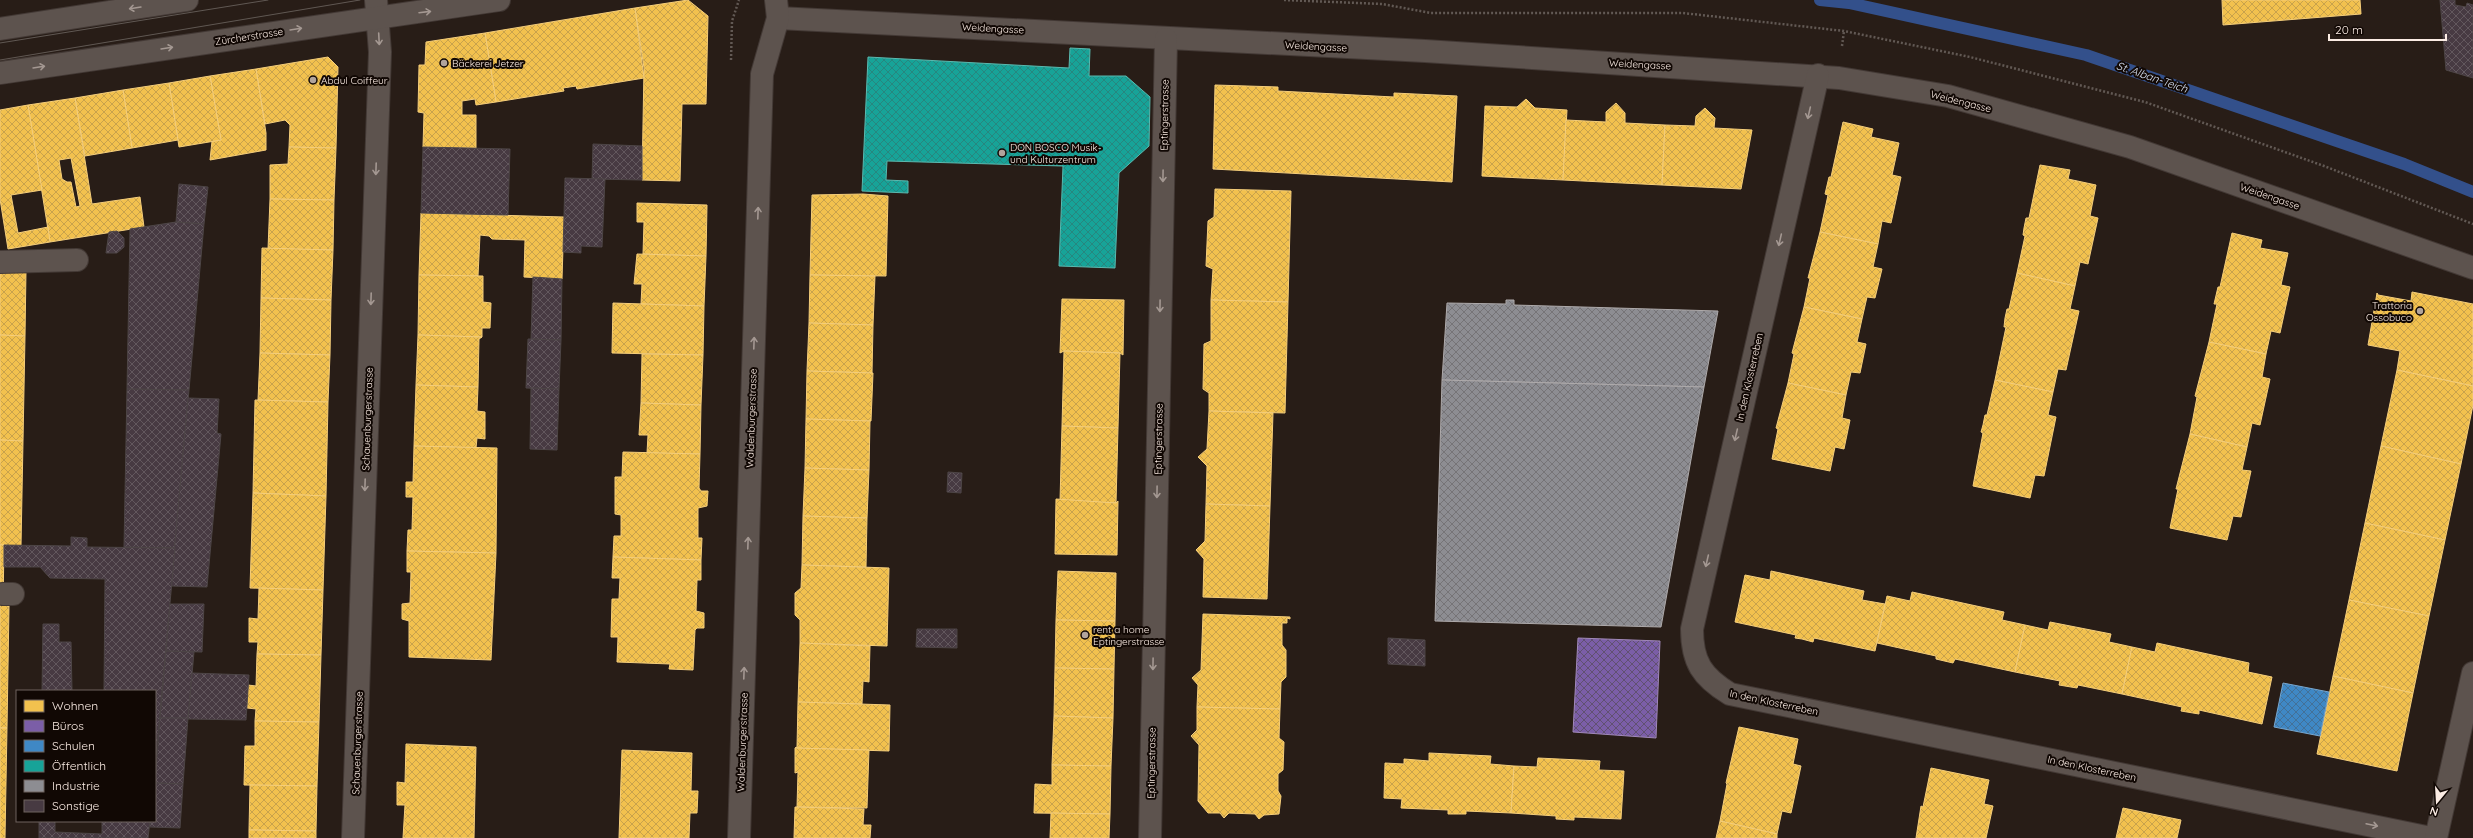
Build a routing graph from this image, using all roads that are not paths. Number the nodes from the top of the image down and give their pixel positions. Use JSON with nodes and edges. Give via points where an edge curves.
{"nodes":[{"id":1,"x":187,"y":0,"type":"edge"},
{"id":2,"x":499,"y":0,"type":"edge"},
{"id":3,"x":377,"y":8,"type":"edge"},
{"id":4,"x":777,"y":9,"type":"edge"},
{"id":5,"x":0,"y":29,"type":"edge"},
{"id":6,"x":1166,"y":39,"type":"junction"},
{"id":7,"x":0,"y":73,"type":"edge"},
{"id":8,"x":1818,"y":75,"type":"junction"},
{"id":9,"x":77,"y":260,"type":"dead end"},
{"id":10,"x":0,"y":262,"type":"edge"},
{"id":11,"x":2473,"y":268,"type":"edge"},
{"id":12,"x":2473,"y":673,"type":"edge"},
{"id":13,"x":353,"y":838,"type":"edge"},
{"id":14,"x":739,"y":838,"type":"edge"},
{"id":15,"x":1150,"y":838,"type":"edge"},
{"id":16,"x":2431,"y":838,"type":"edge"},
{"id":17,"x":2436,"y":838,"type":"edge"}],
"edges":[{"from":1,"to":5,"type":"street","one_way":true},
{"from":3,"to":2,"type":"street","name":"Zürcherstrasse","one_way":true,"via":[[426,12]]},
{"from":7,"to":3,"type":"street","name":"Zürcherstrasse","one_way":true},
{"from":3,"to":13,"type":"street","name":"Schauenburgerstrasse","one_way":true,"via":[[379,60]]},
{"from":4,"to":6,"type":"street","name":"Weidengasse"},
{"from":14,"to":4,"type":"street","name":"Waldenburgerstrasse","one_way":true,"via":[[762,74]]},
{"from":6,"to":8,"type":"street","name":"Weidengasse","via":[[1425,51]]},
{"from":6,"to":15,"type":"street","name":"Eptingerstrasse","one_way":true},
{"from":8,"to":11,"type":"street","name":"Weidengasse","via":[[1948,96],[2130,147]]},
{"from":8,"to":16,"type":"street","name":"In den Klosterreben","one_way":true,"via":[[1692,629],[1694,656],[1700,669],[1713,684],[1730,694]]},
{"from":9,"to":10,"type":"street"},
{"from":12,"to":17,"type":"street"}]}
